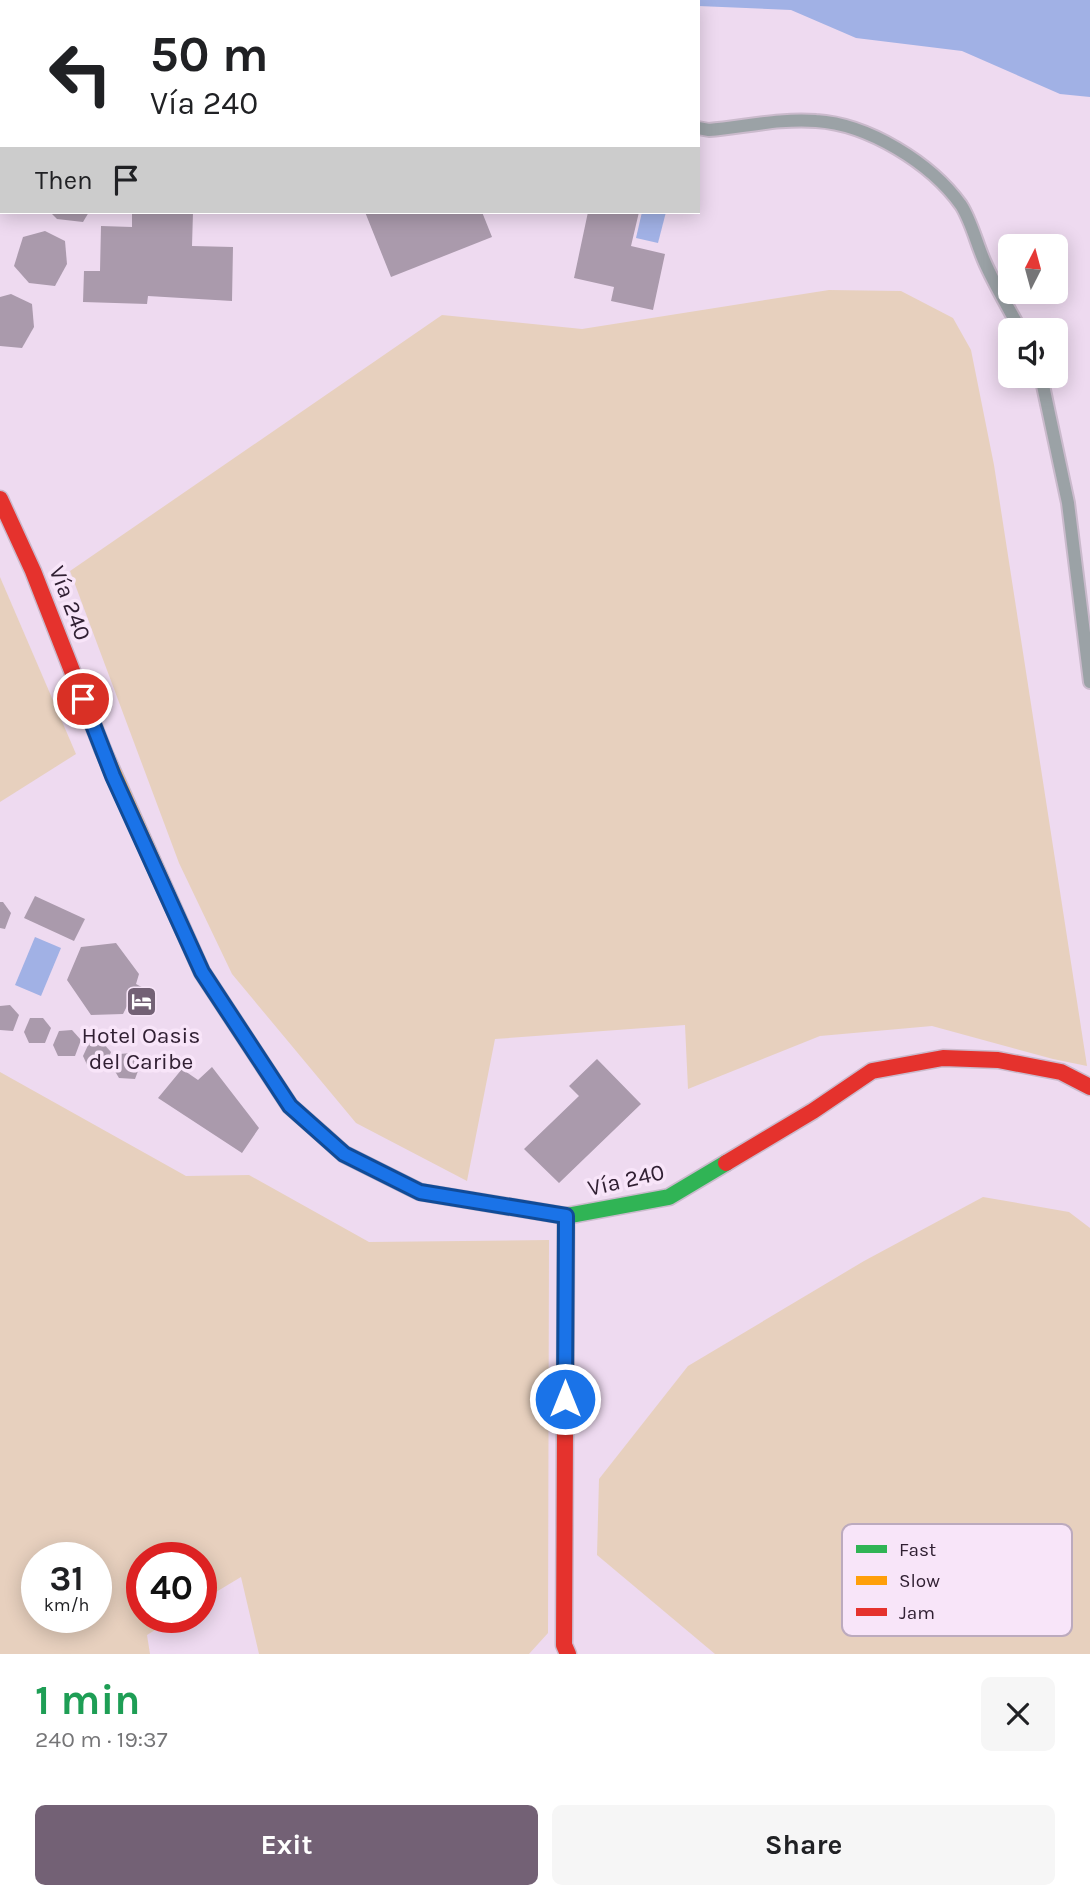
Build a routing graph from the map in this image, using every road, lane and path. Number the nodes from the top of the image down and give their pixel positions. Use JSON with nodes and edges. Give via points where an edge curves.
{"nodes":[{"id":1,"x":700,"y":128,"type":"edge"},
{"id":2,"x":1014,"y":318,"type":"edge"},
{"id":3,"x":1044,"y":388,"type":"edge"},
{"id":4,"x":0,"y":499,"type":"edge"},
{"id":5,"x":1090,"y":682,"type":"edge"},
{"id":6,"x":1090,"y":1087,"type":"edge"},
{"id":7,"x":566,"y":1216,"type":"junction"},
{"id":8,"x":568,"y":1654,"type":"edge"}],
"edges":[{"from":1,"to":2,"type":"lane","via":[[818,121],[858,130],[896,147],[933,175],[962,206]]},
{"from":3,"to":5,"type":"lane","via":[[1068,503]]},
{"from":4,"to":7,"type":"main road","name":"Vía 240","via":[[113,776],[202,972],[290,1106],[344,1154],[420,1192]]},
{"from":6,"to":7,"type":"main road","name":"Vía 240","via":[[1061,1072],[998,1060],[943,1058],[872,1071],[669,1197]]},
{"from":7,"to":8,"type":"main road","via":[[564,1645]]}]}
